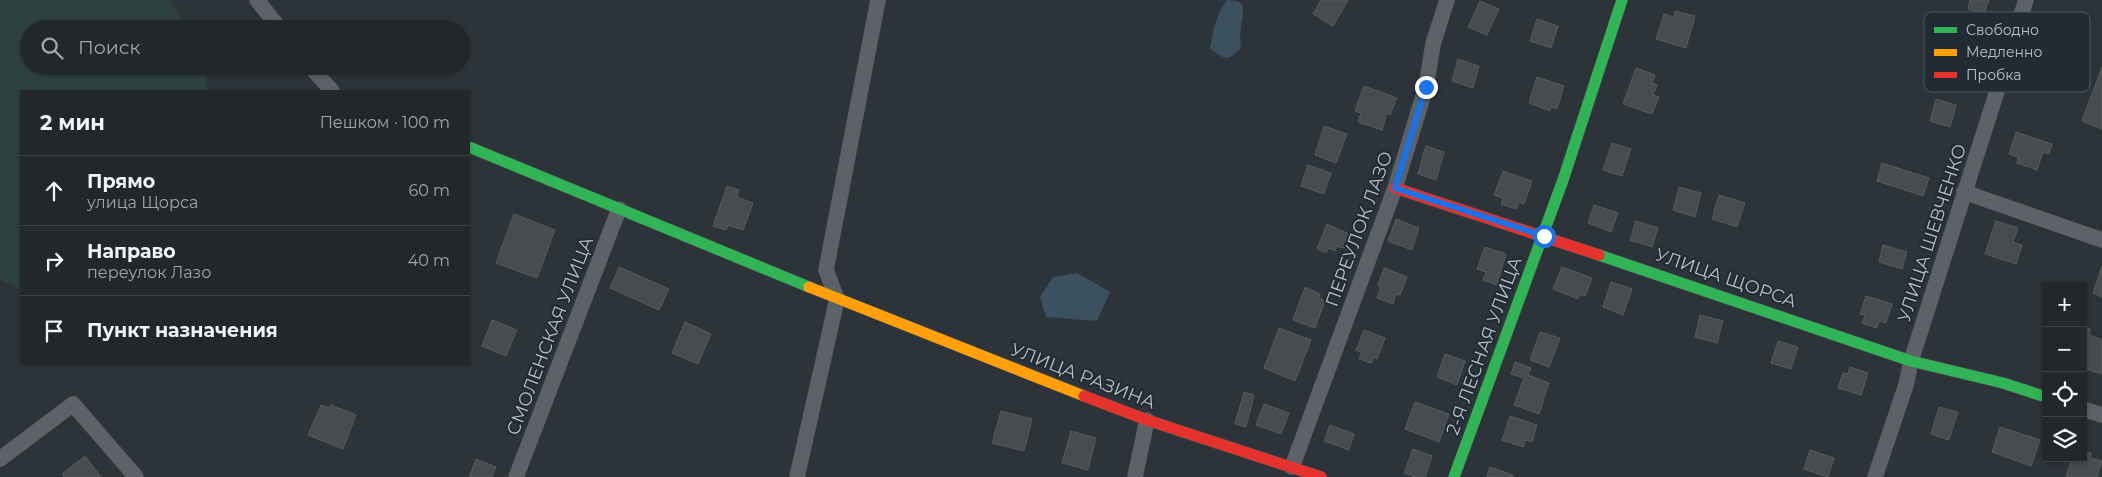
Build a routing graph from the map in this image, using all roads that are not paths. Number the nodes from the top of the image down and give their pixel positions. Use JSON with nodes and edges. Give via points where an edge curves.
{"nodes":[{"id":1,"x":257,"y":0,"type":"edge"},
{"id":2,"x":878,"y":0,"type":"edge"},
{"id":3,"x":1447,"y":0,"type":"edge"},
{"id":4,"x":1622,"y":0,"type":"edge"},
{"id":5,"x":2026,"y":0,"type":"edge"},
{"id":6,"x":2022,"y":12,"type":"edge"},
{"id":7,"x":273,"y":20,"type":"edge"},
{"id":8,"x":318,"y":75,"type":"edge"},
{"id":9,"x":331,"y":90,"type":"edge"},
{"id":10,"x":1996,"y":92,"type":"edge"},
{"id":11,"x":470,"y":147,"type":"edge"},
{"id":12,"x":1395,"y":188,"type":"junction"},
{"id":13,"x":1964,"y":192,"type":"junction"},
{"id":14,"x":619,"y":209,"type":"junction"},
{"id":15,"x":1544,"y":236,"type":"junction"},
{"id":16,"x":2102,"y":240,"type":"edge"},
{"id":17,"x":837,"y":299,"type":"junction"},
{"id":18,"x":1911,"y":361,"type":"junction"},
{"id":19,"x":2042,"y":396,"type":"edge"},
{"id":20,"x":2087,"y":410,"type":"edge"},
{"id":21,"x":2102,"y":415,"type":"edge"},
{"id":22,"x":1147,"y":420,"type":"junction"},
{"id":23,"x":0,"y":458,"type":"edge"},
{"id":24,"x":1292,"y":467,"type":"junction"},
{"id":25,"x":136,"y":477,"type":"edge"},
{"id":26,"x":516,"y":477,"type":"edge"},
{"id":27,"x":797,"y":477,"type":"edge"},
{"id":28,"x":1135,"y":477,"type":"edge"},
{"id":29,"x":1321,"y":477,"type":"edge"},
{"id":30,"x":1454,"y":477,"type":"edge"},
{"id":31,"x":1875,"y":477,"type":"edge"}],
"edges":[{"from":1,"to":7,"type":"street"},
{"from":2,"to":17,"type":"street","via":[[826,270]]},
{"from":3,"to":12,"type":"street","name":"ПЕРЕУЛОК ЛАЗО","via":[[1432,44],[1426,87]]},
{"from":4,"to":15,"type":"street","name":"2-Я ЛЕСНАЯ УЛИЦА","via":[[1599,79]]},
{"from":5,"to":6,"type":"street","name":"УЛИЦА ШЕВЧЕНКО"},
{"from":8,"to":9,"type":"street"},
{"from":10,"to":13,"type":"street","name":"УЛИЦА ШЕВЧЕНКО"},
{"from":11,"to":14,"type":"street","name":"УЛИЦА РАЗИНА"},
{"from":12,"to":15,"type":"street","name":"УЛИЦА ЩОРСА"},
{"from":12,"to":24,"type":"street","name":"ПЕРЕУЛОК ЛАЗО"},
{"from":13,"to":16,"type":"street"},
{"from":13,"to":18,"type":"street","name":"УЛИЦА ШЕВЧЕНКО"},
{"from":14,"to":17,"type":"street","name":"УЛИЦА РАЗИНА"},
{"from":14,"to":26,"type":"street","name":"СМОЛЕНСКАЯ УЛИЦА"},
{"from":15,"to":18,"type":"street","name":"УЛИЦА ЩОРСА"},
{"from":15,"to":30,"type":"street","name":"2-Я ЛЕСНАЯ УЛИЦА"},
{"from":17,"to":22,"type":"street","name":"УЛИЦА РАЗИНА"},
{"from":17,"to":27,"type":"street"},
{"from":18,"to":19,"type":"street","name":"УЛИЦА ЩОРСА"},
{"from":18,"to":31,"type":"street","name":"УЛИЦА ШЕВЧЕНКО"},
{"from":20,"to":21,"type":"street"},
{"from":22,"to":24,"type":"street","name":"УЛИЦА РАЗИНА"},
{"from":22,"to":28,"type":"street"},
{"from":23,"to":25,"type":"street","via":[[73,404]]},
{"from":24,"to":29,"type":"street","name":"УЛИЦА РАЗИНА"}]}
